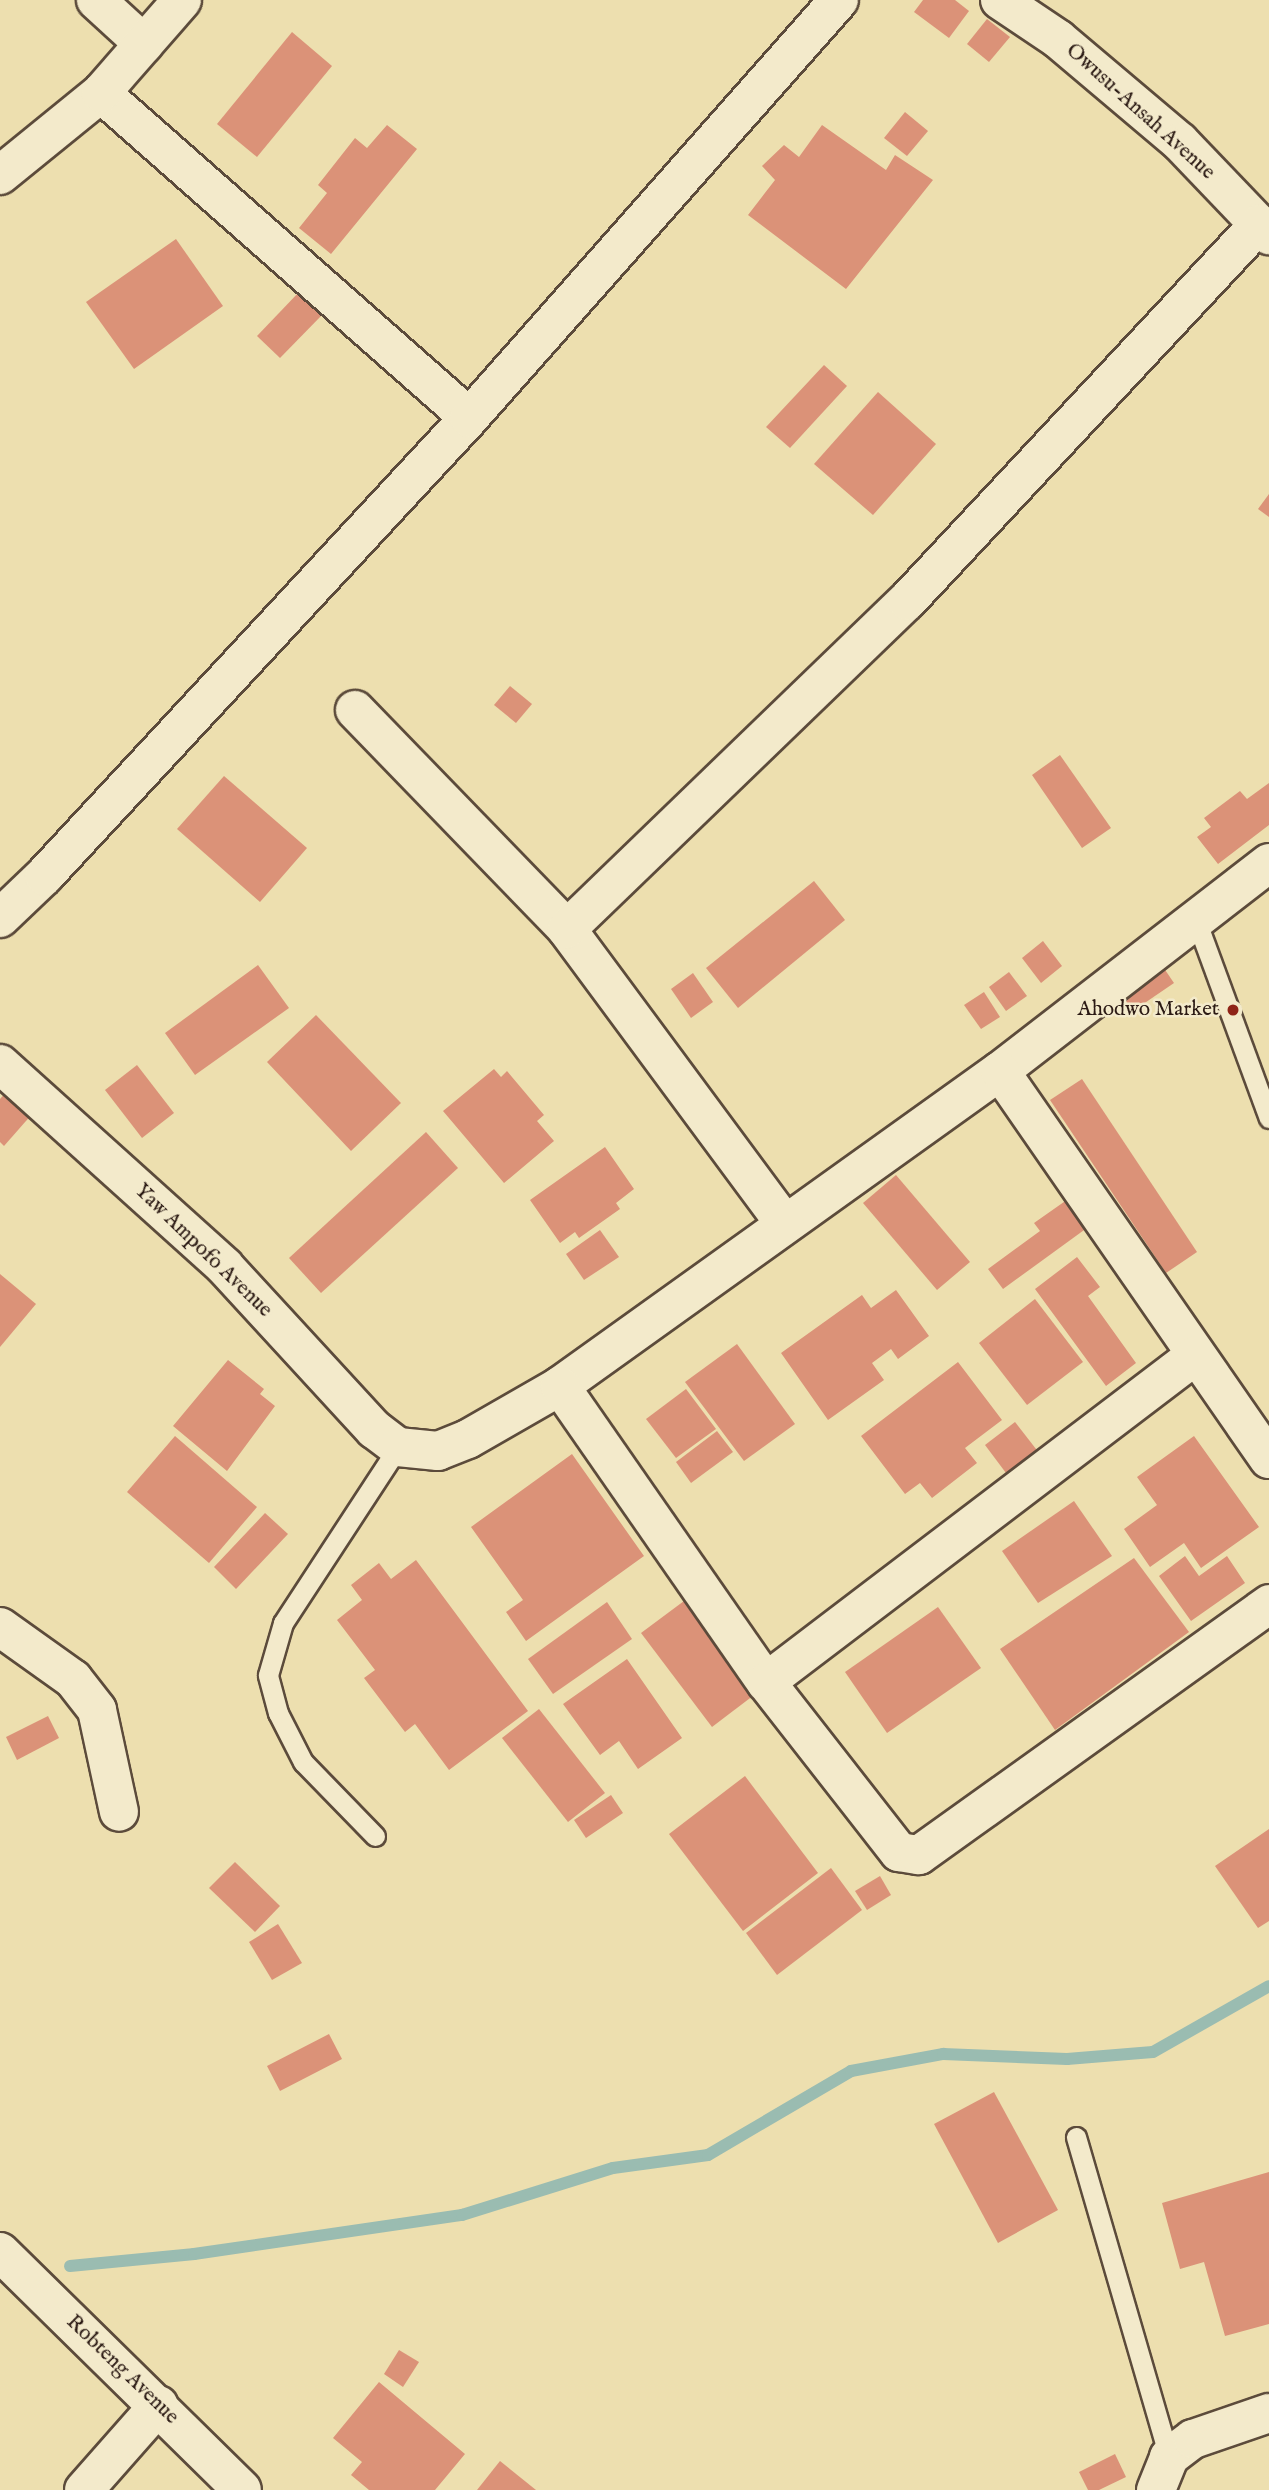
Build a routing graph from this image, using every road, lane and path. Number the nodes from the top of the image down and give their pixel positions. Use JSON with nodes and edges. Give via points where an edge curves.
{"nodes":[{"id":1,"x":96,"y":0,"type":"edge"},
{"id":2,"x":182,"y":0,"type":"edge"},
{"id":3,"x":839,"y":0,"type":"edge"},
{"id":4,"x":1000,"y":0,"type":"edge"},
{"id":5,"x":144,"y":44,"type":"junction"},
{"id":6,"x":101,"y":93,"type":"junction"},
{"id":7,"x":0,"y":175,"type":"edge"},
{"id":8,"x":1264,"y":230,"type":"edge"},
{"id":9,"x":469,"y":418,"type":"junction"},
{"id":10,"x":355,"y":710,"type":"dead end"},
{"id":11,"x":1269,"y":863,"type":"edge"},
{"id":12,"x":0,"y":918,"type":"edge"},
{"id":13,"x":1196,"y":920,"type":"junction"},
{"id":14,"x":567,"y":929,"type":"junction"},
{"id":15,"x":0,"y":1064,"type":"edge"},
{"id":16,"x":1000,"y":1072,"type":"junction"},
{"id":17,"x":1269,"y":1118,"type":"edge"},
{"id":18,"x":785,"y":1224,"type":"junction"},
{"id":19,"x":1196,"y":1355,"type":"junction"},
{"id":20,"x":560,"y":1386,"type":"junction"},
{"id":21,"x":398,"y":1447,"type":"junction"},
{"id":22,"x":1269,"y":1459,"type":"edge"},
{"id":23,"x":1269,"y":1604,"type":"edge"},
{"id":24,"x":0,"y":1627,"type":"edge"},
{"id":25,"x":766,"y":1682,"type":"junction"},
{"id":26,"x":119,"y":1812,"type":"dead end"},
{"id":27,"x":375,"y":1836,"type":"dead end"},
{"id":28,"x":1076,"y":2137,"type":"dead end"},
{"id":29,"x":0,"y":2252,"type":"edge"},
{"id":30,"x":159,"y":2405,"type":"junction"},
{"id":31,"x":1269,"y":2413,"type":"edge"},
{"id":32,"x":1163,"y":2474,"type":"edge"},
{"id":33,"x":84,"y":2490,"type":"edge"},
{"id":34,"x":242,"y":2490,"type":"edge"}],
"edges":[{"from":1,"to":5,"type":"street"},
{"from":2,"to":5,"type":"street"},
{"from":3,"to":9,"type":"street"},
{"from":4,"to":8,"type":"street","name":"Owusu-Ansah Avenue","via":[[1058,39],[1180,142]]},
{"from":5,"to":6,"type":"street"},
{"from":6,"to":7,"type":"street"},
{"from":6,"to":9,"type":"street"},
{"from":8,"to":14,"type":"street","via":[[907,601]]},
{"from":9,"to":12,"type":"street"},
{"from":10,"to":14,"type":"street"},
{"from":11,"to":13,"type":"street"},
{"from":13,"to":16,"type":"street"},
{"from":13,"to":17,"type":"lane"},
{"from":14,"to":18,"type":"street"},
{"from":15,"to":21,"type":"street","name":"Yaw Ampofo Avenue","via":[[224,1266],[374,1429]]},
{"from":16,"to":18,"type":"street"},
{"from":16,"to":19,"type":"street"},
{"from":18,"to":20,"type":"street"},
{"from":19,"to":22,"type":"street"},
{"from":19,"to":25,"type":"street"},
{"from":20,"to":21,"type":"street","via":[[468,1440],[438,1451]]},
{"from":20,"to":25,"type":"street"},
{"from":21,"to":27,"type":"lane","via":[[283,1623],[268,1675],[278,1713],[303,1762]]},
{"from":23,"to":25,"type":"street","via":[[919,1855],[898,1852]]},
{"from":24,"to":26,"type":"street","via":[[73,1679],[97,1710]]},
{"from":28,"to":32,"type":"lane"},
{"from":29,"to":30,"type":"street","name":"Robteng Avenue"},
{"from":30,"to":33,"type":"street"},
{"from":30,"to":34,"type":"street","name":"Robteng Avenue"},
{"from":31,"to":32,"type":"street","via":[[1193,2439]]}]}
